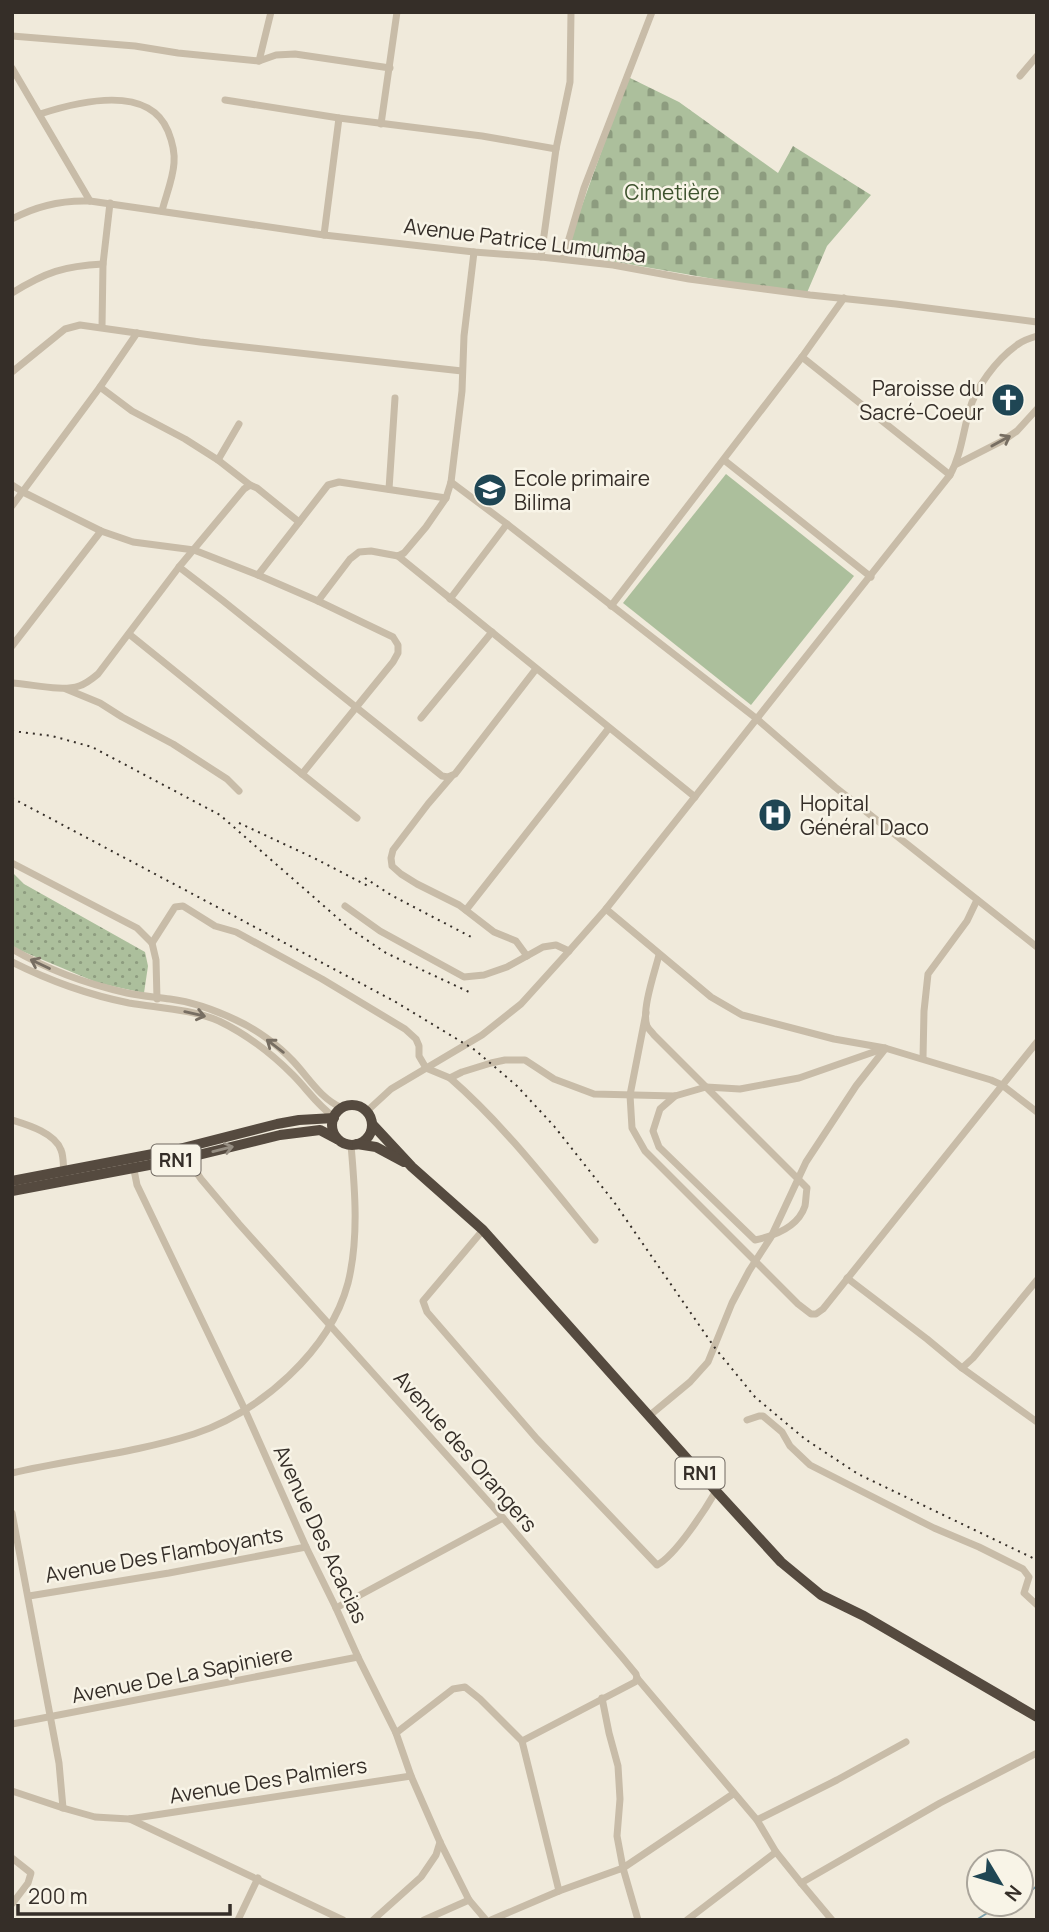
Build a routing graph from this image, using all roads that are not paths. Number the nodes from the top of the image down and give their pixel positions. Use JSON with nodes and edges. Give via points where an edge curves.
{"nodes":[{"id":1,"x":271,"y":12,"type":"edge"},
{"id":2,"x":397,"y":12,"type":"edge"},
{"id":3,"x":571,"y":12,"type":"edge"},
{"id":4,"x":652,"y":12,"type":"edge"},
{"id":5,"x":12,"y":36,"type":"edge"},
{"id":6,"x":1037,"y":55,"type":"edge"},
{"id":7,"x":259,"y":61,"type":"junction"},
{"id":8,"x":12,"y":68,"type":"edge"},
{"id":9,"x":390,"y":68,"type":"junction"},
{"id":10,"x":1020,"y":76,"type":"dead end"},
{"id":11,"x":225,"y":100,"type":"dead end"},
{"id":12,"x":40,"y":114,"type":"junction"},
{"id":13,"x":339,"y":118,"type":"junction"},
{"id":14,"x":381,"y":124,"type":"junction"},
{"id":15,"x":556,"y":149,"type":"junction"},
{"id":16,"x":90,"y":201,"type":"junction"},
{"id":17,"x":110,"y":203,"type":"junction"},
{"id":18,"x":162,"y":211,"type":"junction"},
{"id":19,"x":12,"y":219,"type":"edge"},
{"id":20,"x":324,"y":235,"type":"junction"},
{"id":21,"x":474,"y":252,"type":"junction"},
{"id":22,"x":541,"y":257,"type":"junction"},
{"id":23,"x":563,"y":259,"type":"junction"},
{"id":24,"x":103,"y":264,"type":"junction"},
{"id":25,"x":12,"y":293,"type":"edge"},
{"id":26,"x":844,"y":298,"type":"junction"},
{"id":27,"x":1037,"y":322,"type":"edge"},
{"id":28,"x":102,"y":327,"type":"junction"},
{"id":29,"x":137,"y":333,"type":"junction"},
{"id":30,"x":1037,"y":336,"type":"edge"},
{"id":31,"x":802,"y":357,"type":"junction"},
{"id":32,"x":462,"y":371,"type":"junction"},
{"id":33,"x":12,"y":372,"type":"edge"},
{"id":34,"x":100,"y":387,"type":"junction"},
{"id":35,"x":395,"y":398,"type":"dead end"},
{"id":36,"x":1037,"y":409,"type":"edge"},
{"id":37,"x":239,"y":424,"type":"dead end"},
{"id":38,"x":218,"y":460,"type":"junction"},
{"id":39,"x":724,"y":460,"type":"junction"},
{"id":40,"x":957,"y":464,"type":"junction"},
{"id":41,"x":950,"y":475,"type":"junction"},
{"id":42,"x":451,"y":482,"type":"junction"},
{"id":43,"x":12,"y":485,"type":"edge"},
{"id":44,"x":250,"y":485,"type":"junction"},
{"id":45,"x":390,"y":489,"type":"junction"},
{"id":46,"x":23,"y":492,"type":"junction"},
{"id":47,"x":446,"y":498,"type":"junction"},
{"id":48,"x":12,"y":506,"type":"edge"},
{"id":49,"x":299,"y":522,"type":"junction"},
{"id":50,"x":507,"y":524,"type":"junction"},
{"id":51,"x":101,"y":531,"type":"junction"},
{"id":52,"x":194,"y":550,"type":"junction"},
{"id":53,"x":398,"y":556,"type":"junction"},
{"id":54,"x":179,"y":567,"type":"junction"},
{"id":55,"x":258,"y":575,"type":"junction"},
{"id":56,"x":871,"y":577,"type":"junction"},
{"id":57,"x":450,"y":598,"type":"junction"},
{"id":58,"x":318,"y":601,"type":"junction"},
{"id":59,"x":611,"y":606,"type":"junction"},
{"id":60,"x":492,"y":632,"type":"junction"},
{"id":61,"x":128,"y":634,"type":"junction"},
{"id":62,"x":12,"y":646,"type":"edge"},
{"id":63,"x":536,"y":669,"type":"junction"},
{"id":64,"x":12,"y":683,"type":"edge"},
{"id":65,"x":65,"y":688,"type":"junction"},
{"id":66,"x":357,"y":708,"type":"junction"},
{"id":67,"x":421,"y":718,"type":"dead end"},
{"id":68,"x":757,"y":719,"type":"junction"},
{"id":69,"x":609,"y":728,"type":"junction"},
{"id":70,"x":302,"y":774,"type":"junction"},
{"id":71,"x":455,"y":774,"type":"junction"},
{"id":72,"x":239,"y":791,"type":"dead end"},
{"id":73,"x":695,"y":797,"type":"junction"},
{"id":74,"x":356,"y":817,"type":"dead end"},
{"id":75,"x":12,"y":863,"type":"edge"},
{"id":76,"x":977,"y":900,"type":"junction"},
{"id":77,"x":345,"y":906,"type":"dead end"},
{"id":78,"x":606,"y":909,"type":"junction"},
{"id":79,"x":467,"y":910,"type":"junction"},
{"id":80,"x":152,"y":943,"type":"junction"},
{"id":81,"x":1037,"y":947,"type":"edge"},
{"id":82,"x":12,"y":949,"type":"edge"},
{"id":83,"x":569,"y":951,"type":"junction"},
{"id":84,"x":659,"y":955,"type":"junction"},
{"id":85,"x":527,"y":956,"type":"junction"},
{"id":86,"x":12,"y":962,"type":"edge"},
{"id":87,"x":67,"y":975,"type":"junction"},
{"id":88,"x":63,"y":983,"type":"junction"},
{"id":89,"x":158,"y":998,"type":"junction"},
{"id":90,"x":156,"y":1007,"type":"junction"},
{"id":91,"x":646,"y":1013,"type":"junction"},
{"id":92,"x":1037,"y":1042,"type":"edge"},
{"id":93,"x":885,"y":1048,"type":"junction"},
{"id":94,"x":923,"y":1058,"type":"junction"},
{"id":95,"x":426,"y":1068,"type":"junction"},
{"id":96,"x":303,"y":1071,"type":"junction"},
{"id":97,"x":295,"y":1077,"type":"junction"},
{"id":98,"x":450,"y":1078,"type":"junction"},
{"id":99,"x":1002,"y":1085,"type":"junction"},
{"id":100,"x":706,"y":1087,"type":"junction"},
{"id":101,"x":630,"y":1095,"type":"junction"},
{"id":102,"x":674,"y":1096,"type":"junction"},
{"id":103,"x":366,"y":1112,"type":"junction"},
{"id":104,"x":1037,"y":1112,"type":"edge"},
{"id":105,"x":337,"y":1114,"type":"junction"},
{"id":106,"x":12,"y":1120,"type":"edge"},
{"id":107,"x":372,"y":1124,"type":"junction"},
{"id":108,"x":337,"y":1139,"type":"junction"},
{"id":109,"x":354,"y":1145,"type":"junction"},
{"id":110,"x":184,"y":1153,"type":"junction"},
{"id":111,"x":133,"y":1163,"type":"junction"},
{"id":112,"x":412,"y":1167,"type":"junction"},
{"id":113,"x":64,"y":1177,"type":"junction"},
{"id":114,"x":798,"y":1179,"type":"junction"},
{"id":115,"x":12,"y":1181,"type":"edge"},
{"id":116,"x":12,"y":1191,"type":"edge"},
{"id":117,"x":483,"y":1230,"type":"junction"},
{"id":118,"x":771,"y":1237,"type":"junction"},
{"id":119,"x":595,"y":1240,"type":"dead end"},
{"id":120,"x":755,"y":1261,"type":"junction"},
{"id":121,"x":847,"y":1278,"type":"junction"},
{"id":122,"x":1037,"y":1280,"type":"edge"},
{"id":123,"x":331,"y":1324,"type":"junction"},
{"id":124,"x":962,"y":1368,"type":"junction"},
{"id":125,"x":245,"y":1410,"type":"junction"},
{"id":126,"x":649,"y":1416,"type":"junction"},
{"id":127,"x":747,"y":1420,"type":"dead end"},
{"id":128,"x":1037,"y":1422,"type":"edge"},
{"id":129,"x":12,"y":1473,"type":"edge"},
{"id":130,"x":716,"y":1491,"type":"junction"},
{"id":131,"x":12,"y":1514,"type":"edge"},
{"id":132,"x":503,"y":1518,"type":"junction"},
{"id":133,"x":306,"y":1547,"type":"junction"},
{"id":134,"x":29,"y":1596,"type":"junction"},
{"id":135,"x":1037,"y":1605,"type":"edge"},
{"id":136,"x":336,"y":1608,"type":"junction"},
{"id":137,"x":358,"y":1657,"type":"junction"},
{"id":138,"x":637,"y":1678,"type":"junction"},
{"id":139,"x":602,"y":1698,"type":"junction"},
{"id":140,"x":49,"y":1717,"type":"junction"},
{"id":141,"x":1037,"y":1717,"type":"edge"},
{"id":142,"x":12,"y":1724,"type":"edge"},
{"id":143,"x":396,"y":1732,"type":"junction"},
{"id":144,"x":522,"y":1741,"type":"junction"},
{"id":145,"x":906,"y":1742,"type":"dead end"},
{"id":146,"x":1037,"y":1753,"type":"edge"},
{"id":147,"x":411,"y":1776,"type":"junction"},
{"id":148,"x":12,"y":1791,"type":"edge"},
{"id":149,"x":733,"y":1794,"type":"junction"},
{"id":150,"x":63,"y":1808,"type":"junction"},
{"id":151,"x":130,"y":1819,"type":"junction"},
{"id":152,"x":757,"y":1820,"type":"junction"},
{"id":153,"x":440,"y":1842,"type":"junction"},
{"id":154,"x":776,"y":1852,"type":"junction"},
{"id":155,"x":12,"y":1858,"type":"edge"},
{"id":156,"x":623,"y":1868,"type":"junction"},
{"id":157,"x":258,"y":1878,"type":"junction"},
{"id":158,"x":801,"y":1883,"type":"junction"},
{"id":159,"x":559,"y":1891,"type":"junction"},
{"id":160,"x":469,"y":1900,"type":"junction"},
{"id":161,"x":12,"y":1904,"type":"edge"},
{"id":162,"x":825,"y":1916,"type":"edge"},
{"id":163,"x":238,"y":1920,"type":"edge"},
{"id":164,"x":343,"y":1920,"type":"edge"},
{"id":165,"x":373,"y":1920,"type":"edge"},
{"id":166,"x":424,"y":1920,"type":"edge"},
{"id":167,"x":489,"y":1920,"type":"edge"},
{"id":168,"x":638,"y":1920,"type":"edge"},
{"id":169,"x":687,"y":1920,"type":"edge"},
{"id":170,"x":832,"y":1920,"type":"edge"}],
"edges":[{"from":1,"to":7,"type":"street"},
{"from":2,"to":9,"type":"street"},
{"from":3,"to":15,"type":"street","via":[[570,82]]},
{"from":4,"to":23,"type":"street","via":[[584,188]]},
{"from":5,"to":7,"type":"street"},
{"from":6,"to":10,"type":"street"},
{"from":7,"to":9,"type":"street","via":[[295,54]]},
{"from":8,"to":12,"type":"street"},
{"from":9,"to":14,"type":"street"},
{"from":11,"to":13,"type":"street"},
{"from":12,"to":16,"type":"street"},
{"from":12,"to":18,"type":"street","via":[[71,104],[131,101],[157,115],[166,126],[175,162]]},
{"from":13,"to":14,"type":"street"},
{"from":13,"to":20,"type":"street"},
{"from":14,"to":15,"type":"street"},
{"from":15,"to":22,"type":"street"},
{"from":16,"to":17,"type":"street","name":"Avenue Patrice Lumumba"},
{"from":16,"to":19,"type":"street","name":"Avenue Patrice Lumumba","via":[[59,203]]},
{"from":17,"to":18,"type":"street","name":"Avenue Patrice Lumumba"},
{"from":17,"to":24,"type":"street"},
{"from":18,"to":20,"type":"street","name":"Avenue Patrice Lumumba"},
{"from":20,"to":21,"type":"street","name":"Avenue Patrice Lumumba"},
{"from":21,"to":22,"type":"street","name":"Avenue Patrice Lumumba"},
{"from":21,"to":32,"type":"street"},
{"from":22,"to":23,"type":"street","name":"Avenue Patrice Lumumba"},
{"from":23,"to":26,"type":"street","name":"Avenue Patrice Lumumba"},
{"from":24,"to":25,"type":"street","via":[[61,268]]},
{"from":24,"to":28,"type":"street"},
{"from":26,"to":27,"type":"street","name":"Avenue Patrice Lumumba"},
{"from":26,"to":31,"type":"street"},
{"from":28,"to":29,"type":"street"},
{"from":28,"to":33,"type":"street","via":[[79,324],[65,329]]},
{"from":29,"to":32,"type":"street"},
{"from":29,"to":34,"type":"street"},
{"from":30,"to":40,"type":"street","via":[[1018,343],[979,388]]},
{"from":31,"to":39,"type":"street"},
{"from":31,"to":41,"type":"street"},
{"from":32,"to":42,"type":"street"},
{"from":34,"to":38,"type":"street","via":[[132,411]]},
{"from":34,"to":46,"type":"street"},
{"from":35,"to":45,"type":"street"},
{"from":40,"to":36,"type":"street","one_way":true,"via":[[1004,440]]},
{"from":37,"to":38,"type":"street"},
{"from":38,"to":44,"type":"street"},
{"from":39,"to":56,"type":"street"},
{"from":39,"to":59,"type":"street"},
{"from":40,"to":41,"type":"street"},
{"from":41,"to":56,"type":"street"},
{"from":42,"to":47,"type":"street"},
{"from":42,"to":50,"type":"street"},
{"from":43,"to":46,"type":"street"},
{"from":44,"to":49,"type":"street"},
{"from":44,"to":52,"type":"street"},
{"from":45,"to":47,"type":"street"},
{"from":45,"to":49,"type":"street","via":[[339,482],[328,485]]},
{"from":46,"to":48,"type":"street"},
{"from":46,"to":51,"type":"street"},
{"from":47,"to":53,"type":"street","via":[[410,548]]},
{"from":49,"to":55,"type":"street"},
{"from":50,"to":57,"type":"street"},
{"from":50,"to":59,"type":"street"},
{"from":51,"to":52,"type":"street","via":[[133,542]]},
{"from":51,"to":62,"type":"street"},
{"from":52,"to":54,"type":"street"},
{"from":52,"to":55,"type":"street"},
{"from":53,"to":57,"type":"street"},
{"from":53,"to":58,"type":"street","via":[[359,552]]},
{"from":54,"to":61,"type":"street"},
{"from":54,"to":66,"type":"street"},
{"from":55,"to":58,"type":"street"},
{"from":56,"to":68,"type":"street"},
{"from":57,"to":60,"type":"street"},
{"from":58,"to":66,"type":"street","via":[[384,632],[398,645],[393,662]]},
{"from":59,"to":68,"type":"street"},
{"from":60,"to":63,"type":"street"},
{"from":60,"to":67,"type":"street"},
{"from":61,"to":65,"type":"street","via":[[98,674],[78,687]]},
{"from":61,"to":70,"type":"street"},
{"from":63,"to":69,"type":"street"},
{"from":63,"to":71,"type":"street"},
{"from":64,"to":65,"type":"street"},
{"from":65,"to":72,"type":"street","via":[[100,702],[173,744]]},
{"from":66,"to":70,"type":"street"},
{"from":66,"to":71,"type":"street","via":[[442,776]]},
{"from":68,"to":73,"type":"street"},
{"from":68,"to":76,"type":"street"},
{"from":69,"to":73,"type":"street"},
{"from":69,"to":79,"type":"street"},
{"from":70,"to":74,"type":"street"},
{"from":71,"to":79,"type":"street","via":[[393,849],[391,858],[401,874]]},
{"from":73,"to":78,"type":"street"},
{"from":75,"to":80,"type":"street","via":[[137,928]]},
{"from":76,"to":81,"type":"street"},
{"from":76,"to":94,"type":"street","via":[[928,974]]},
{"from":77,"to":85,"type":"street","via":[[380,931],[464,977],[484,975]]},
{"from":78,"to":83,"type":"street"},
{"from":78,"to":84,"type":"street"},
{"from":79,"to":85,"type":"street","via":[[494,932],[516,941]]},
{"from":80,"to":89,"type":"street"},
{"from":80,"to":95,"type":"street","via":[[175,906],[183,906],[322,979],[405,1029],[416,1039]]},
{"from":87,"to":82,"type":"street","one_way":true},
{"from":83,"to":85,"type":"street","via":[[556,945]]},
{"from":83,"to":95,"type":"street","via":[[521,1004],[482,1035]]},
{"from":84,"to":91,"type":"street"},
{"from":84,"to":93,"type":"street","via":[[711,998],[742,1015]]},
{"from":86,"to":88,"type":"street"},
{"from":87,"to":88,"type":"street"},
{"from":87,"to":89,"type":"street"},
{"from":88,"to":90,"type":"street"},
{"from":89,"to":90,"type":"street"},
{"from":96,"to":89,"type":"street","one_way":true,"via":[[240,1021],[213,1009]]},
{"from":90,"to":97,"type":"street","one_way":true,"via":[[220,1022]]},
{"from":91,"to":100,"type":"street","via":[[654,1035]]},
{"from":91,"to":101,"type":"street"},
{"from":92,"to":99,"type":"street"},
{"from":93,"to":94,"type":"street"},
{"from":93,"to":100,"type":"street","via":[[799,1078],[740,1089]]},
{"from":93,"to":114,"type":"street"},
{"from":94,"to":99,"type":"street"},
{"from":95,"to":98,"type":"street"},
{"from":95,"to":103,"type":"street","via":[[391,1089]]},
{"from":96,"to":97,"type":"street"},
{"from":96,"to":105,"type":"street","via":[[334,1104]]},
{"from":97,"to":105,"type":"street","via":[[319,1106]]},
{"from":98,"to":101,"type":"street","via":[[491,1062],[525,1060],[554,1079],[594,1094]]},
{"from":98,"to":119,"type":"street","via":[[498,1124]]},
{"from":99,"to":104,"type":"street"},
{"from":99,"to":121,"type":"street"},
{"from":100,"to":102,"type":"street"},
{"from":100,"to":114,"type":"street"},
{"from":101,"to":102,"type":"street"},
{"from":101,"to":120,"type":"street","via":[[632,1128],[645,1151]]},
{"from":102,"to":118,"type":"street","via":[[660,1109],[653,1131],[659,1147],[755,1240]]},
{"from":103,"to":105,"type":"highway","via":[[355,1106]]},
{"from":103,"to":107,"type":"highway"},
{"from":105,"to":108,"type":"highway","via":[[333,1131]]},
{"from":105,"to":110,"type":"highway","number":"RN1","via":[[277,1124]]},
{"from":106,"to":113,"type":"street","via":[[55,1140],[62,1151]]},
{"from":107,"to":109,"type":"highway","via":[[368,1136]]},
{"from":107,"to":112,"type":"highway","number":"RN1"},
{"from":108,"to":109,"type":"highway"},
{"from":110,"to":108,"type":"highway","number":"RN1","one_way":true,"via":[[313,1130]]},
{"from":109,"to":112,"type":"highway","number":"RN1","via":[[376,1147]]},
{"from":109,"to":123,"type":"street","via":[[352,1257],[348,1283]]},
{"from":110,"to":111,"type":"highway","number":"RN1"},
{"from":110,"to":123,"type":"street","name":"Avenue des Orangers","via":[[239,1224]]},
{"from":111,"to":113,"type":"highway","number":"RN1"},
{"from":111,"to":125,"type":"street","name":"Avenue Des Acacias","via":[[137,1185]]},
{"from":112,"to":117,"type":"highway","number":"RN1"},
{"from":113,"to":115,"type":"highway","number":"RN1"},
{"from":113,"to":116,"type":"highway","number":"RN1"},
{"from":114,"to":118,"type":"street"},
{"from":114,"to":118,"type":"street","via":[[807,1188],[804,1207],[791,1225]]},
{"from":117,"to":126,"type":"highway","number":"RN1"},
{"from":117,"to":130,"type":"street","via":[[423,1301],[427,1312],[537,1439],[657,1566],[690,1530]]},
{"from":118,"to":120,"type":"street"},
{"from":120,"to":121,"type":"street","via":[[811,1314],[823,1310]]},
{"from":120,"to":126,"type":"street","via":[[708,1362]]},
{"from":121,"to":124,"type":"street"},
{"from":122,"to":124,"type":"street"},
{"from":123,"to":125,"type":"street","via":[[300,1365]]},
{"from":123,"to":132,"type":"street","name":"Avenue des Orangers"},
{"from":124,"to":128,"type":"street"},
{"from":125,"to":129,"type":"street","via":[[217,1426],[169,1441]]},
{"from":125,"to":133,"type":"street","name":"Avenue Des Acacias"},
{"from":126,"to":130,"type":"highway","number":"RN1"},
{"from":127,"to":135,"type":"street","via":[[763,1416],[810,1465],[1023,1569],[1029,1577],[1024,1593]]},
{"from":130,"to":141,"type":"highway","number":"RN1","via":[[781,1562],[821,1595]]},
{"from":131,"to":134,"type":"street"},
{"from":132,"to":136,"type":"street"},
{"from":132,"to":138,"type":"street","name":"Avenue des Orangers"},
{"from":133,"to":134,"type":"street","name":"Avenue Des Flamboyants"},
{"from":133,"to":136,"type":"street","name":"Avenue Des Acacias"},
{"from":134,"to":140,"type":"street"},
{"from":136,"to":137,"type":"street","name":"Avenue Des Acacias"},
{"from":137,"to":140,"type":"street","name":"Avenue De La Sapiniere"},
{"from":137,"to":143,"type":"street","name":"Avenue Des Acacias"},
{"from":138,"to":139,"type":"street"},
{"from":138,"to":149,"type":"street","name":"Avenue des Orangers"},
{"from":139,"to":144,"type":"street"},
{"from":139,"to":156,"type":"street","via":[[618,1766],[617,1836]]},
{"from":140,"to":142,"type":"street","name":"Avenue De La Sapiniere"},
{"from":140,"to":150,"type":"street"},
{"from":143,"to":144,"type":"street","via":[[453,1689],[465,1688]]},
{"from":143,"to":147,"type":"street","name":"Avenue Des Acacias"},
{"from":144,"to":159,"type":"street"},
{"from":145,"to":152,"type":"street"},
{"from":146,"to":158,"type":"street"},
{"from":147,"to":151,"type":"street","name":"Avenue Des Palmiers"},
{"from":147,"to":153,"type":"street","name":"Avenue Des Acacias"},
{"from":148,"to":150,"type":"street"},
{"from":149,"to":152,"type":"street","name":"Avenue des Orangers"},
{"from":149,"to":156,"type":"street"},
{"from":150,"to":151,"type":"street","via":[[95,1817]]},
{"from":151,"to":157,"type":"street"},
{"from":152,"to":154,"type":"street","name":"Avenue des Orangers"},
{"from":153,"to":160,"type":"street","name":"Avenue Des Acacias"},
{"from":153,"to":165,"type":"street","via":[[421,1877]]},
{"from":154,"to":158,"type":"street","name":"Avenue des Orangers"},
{"from":154,"to":169,"type":"street"},
{"from":155,"to":161,"type":"street","via":[[31,1873]]},
{"from":156,"to":159,"type":"street"},
{"from":156,"to":168,"type":"street"},
{"from":157,"to":163,"type":"street"},
{"from":157,"to":164,"type":"street"},
{"from":158,"to":162,"type":"street","name":"Avenue des Orangers"},
{"from":159,"to":167,"type":"street"},
{"from":160,"to":166,"type":"street"},
{"from":160,"to":167,"type":"street","name":"Avenue Des Acacias"},
{"from":162,"to":170,"type":"street","name":"Avenue des Orangers"}]}
